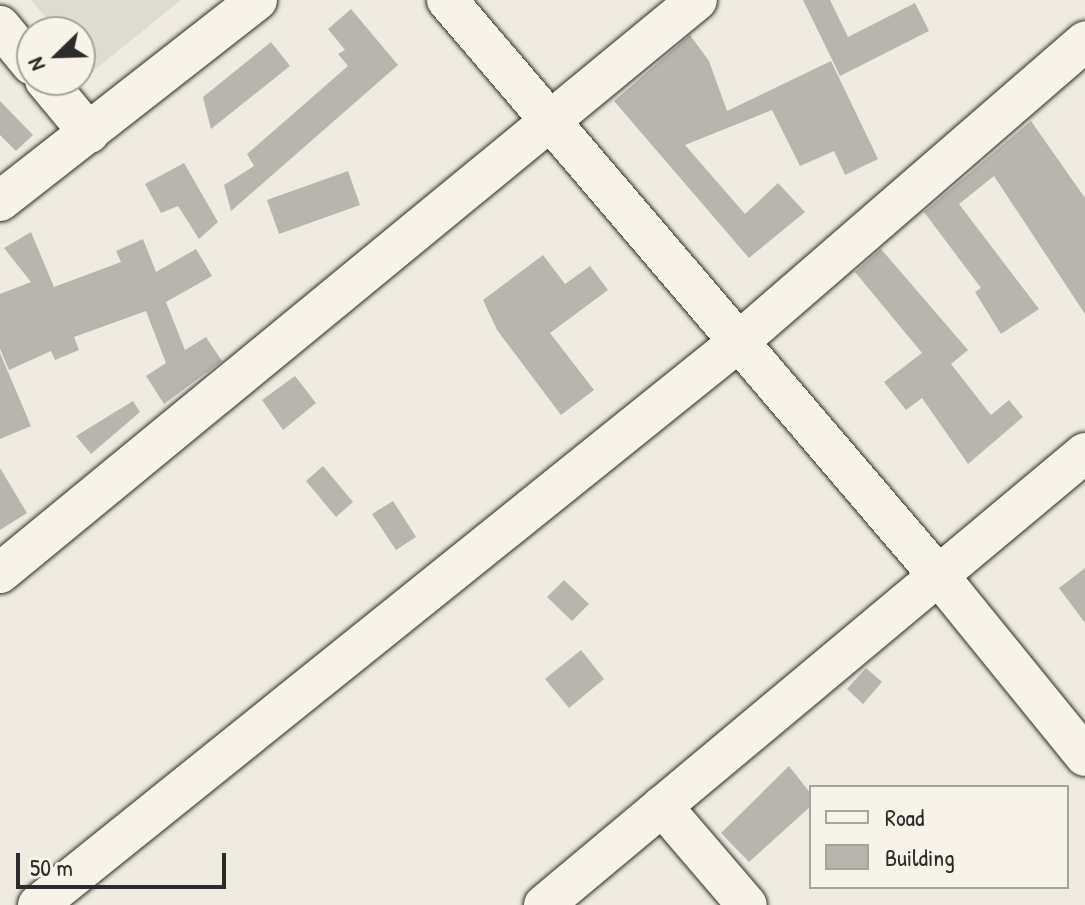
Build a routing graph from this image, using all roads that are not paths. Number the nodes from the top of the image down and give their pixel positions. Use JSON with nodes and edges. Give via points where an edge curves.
{"nodes":[{"id":1,"x":257,"y":0,"type":"edge"},
{"id":2,"x":447,"y":0,"type":"edge"},
{"id":3,"x":697,"y":0,"type":"edge"},
{"id":4,"x":0,"y":26,"type":"edge"},
{"id":5,"x":1085,"y":42,"type":"edge"},
{"id":6,"x":16,"y":46,"type":"edge"},
{"id":7,"x":58,"y":96,"type":"edge"},
{"id":8,"x":553,"y":123,"type":"junction"},
{"id":9,"x":89,"y":133,"type":"junction"},
{"id":10,"x":0,"y":201,"type":"edge"},
{"id":11,"x":736,"y":344,"type":"junction"},
{"id":12,"x":1085,"y":453,"type":"edge"},
{"id":13,"x":0,"y":573,"type":"edge"},
{"id":14,"x":938,"y":575,"type":"junction"},
{"id":15,"x":1085,"y":756,"type":"edge"},
{"id":16,"x":662,"y":806,"type":"junction"},
{"id":17,"x":38,"y":905,"type":"edge"},
{"id":18,"x":544,"y":905,"type":"edge"},
{"id":19,"x":747,"y":905,"type":"edge"}],
"edges":[{"from":1,"to":9,"type":"street"},
{"from":2,"to":8,"type":"street"},
{"from":3,"to":8,"type":"street"},
{"from":4,"to":6,"type":"street"},
{"from":5,"to":11,"type":"street"},
{"from":7,"to":9,"type":"street"},
{"from":8,"to":11,"type":"street"},
{"from":8,"to":13,"type":"street"},
{"from":9,"to":10,"type":"street"},
{"from":11,"to":14,"type":"street"},
{"from":11,"to":17,"type":"street"},
{"from":12,"to":14,"type":"street"},
{"from":14,"to":15,"type":"street"},
{"from":14,"to":16,"type":"street"},
{"from":16,"to":18,"type":"street"},
{"from":16,"to":19,"type":"street"}]}
